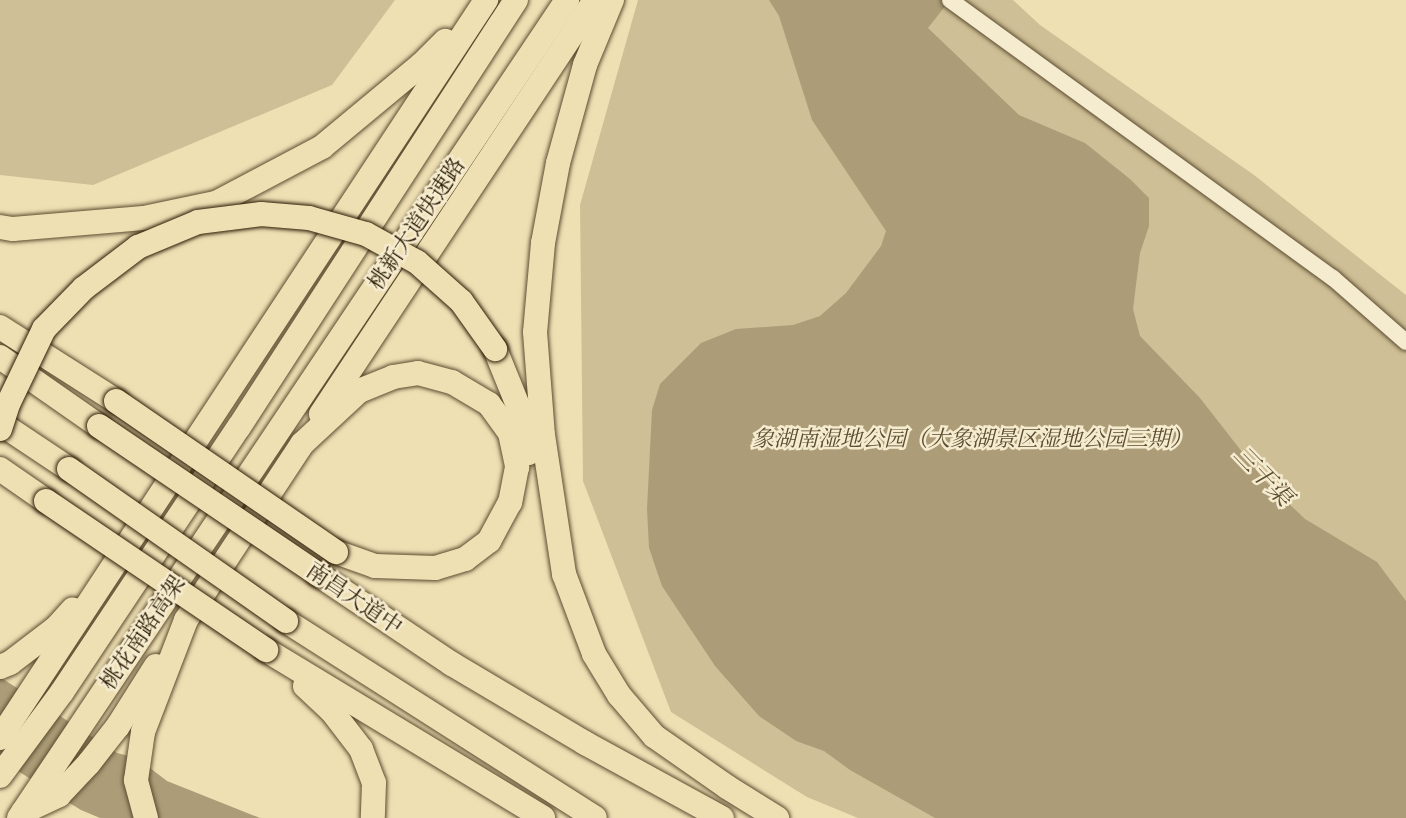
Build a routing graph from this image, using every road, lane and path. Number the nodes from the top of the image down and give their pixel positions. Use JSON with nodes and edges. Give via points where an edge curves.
{"nodes":[{"id":1,"x":485,"y":0,"type":"edge"},
{"id":2,"x":516,"y":0,"type":"edge"},
{"id":3,"x":567,"y":0,"type":"edge"},
{"id":4,"x":596,"y":0,"type":"edge"},
{"id":5,"x":612,"y":0,"type":"edge"},
{"id":6,"x":950,"y":0,"type":"edge"},
{"id":7,"x":0,"y":226,"type":"edge"},
{"id":8,"x":0,"y":327,"type":"edge"},
{"id":9,"x":1406,"y":342,"type":"edge"},
{"id":10,"x":0,"y":357,"type":"edge"},
{"id":11,"x":0,"y":423,"type":"edge"},
{"id":12,"x":239,"y":427,"type":"joint"},
{"id":13,"x":0,"y":429,"type":"edge"},
{"id":14,"x":302,"y":444,"type":"junction"},
{"id":15,"x":266,"y":448,"type":"joint"},
{"id":16,"x":0,"y":469,"type":"edge"},
{"id":17,"x":0,"y":478,"type":"edge"},
{"id":18,"x":46,"y":501,"type":"junction"},
{"id":19,"x":138,"y":531,"type":"junction"},
{"id":20,"x":564,"y":574,"type":"junction"},
{"id":21,"x":186,"y":620,"type":"junction"},
{"id":22,"x":266,"y":650,"type":"junction"},
{"id":23,"x":5,"y":665,"type":"edge"},
{"id":24,"x":0,"y":738,"type":"edge"},
{"id":25,"x":0,"y":776,"type":"edge"},
{"id":26,"x":21,"y":815,"type":"edge"},
{"id":27,"x":146,"y":818,"type":"edge"},
{"id":28,"x":373,"y":818,"type":"edge"},
{"id":29,"x":543,"y":818,"type":"edge"},
{"id":30,"x":595,"y":818,"type":"edge"},
{"id":31,"x":722,"y":818,"type":"edge"},
{"id":32,"x":777,"y":818,"type":"edge"}],
"edges":[{"from":1,"to":7,"type":"highway","via":[[422,64],[322,147],[216,203],[144,218],[13,229]]},
{"from":1,"to":19,"type":"highway"},
{"from":2,"to":12,"type":"highway","name":"桃新大道快速路"},
{"from":3,"to":15,"type":"highway","name":"桃新大道快速路"},
{"from":4,"to":14,"type":"highway"},
{"from":5,"to":20,"type":"highway","via":[[585,65],[558,163],[543,243],[535,332],[543,435]]},
{"from":6,"to":9,"type":"lane","via":[[1333,278]]},
{"from":8,"to":14,"type":"highway","bridge":true,"via":[[116,401],[336,552],[375,566],[435,568],[465,559],[489,541],[510,502],[517,467],[510,433],[489,404],[452,382],[418,373],[393,377],[359,391]]},
{"from":10,"to":31,"type":"highway","name":"南昌大道中","bridge":true,"via":[[453,664]]},
{"from":11,"to":30,"type":"highway","bridge":true,"via":[[286,621]]},
{"from":12,"to":25,"type":"highway","name":"桃花南路高架","via":[[62,693]]},
{"from":13,"to":20,"type":"highway","bridge":true,"via":[[44,329],[84,288],[138,247],[198,222],[261,214],[309,218],[366,234],[417,262],[461,301],[495,349],[519,408]]},
{"from":14,"to":21,"type":"highway"},
{"from":15,"to":26,"type":"highway","name":"桃花南路高架"},
{"from":16,"to":18,"type":"highway"},
{"from":17,"to":18,"type":"highway"},
{"from":18,"to":22,"type":"highway","bridge":true},
{"from":19,"to":23,"type":"highway","via":[[56,628]]},
{"from":19,"to":24,"type":"highway"},
{"from":20,"to":32,"type":"highway","via":[[594,654],[619,695],[654,736]]},
{"from":21,"to":26,"type":"highway","via":[[118,726],[59,795]]},
{"from":21,"to":27,"type":"highway","via":[[143,732],[136,780]]},
{"from":22,"to":28,"type":"highway","via":[[331,710],[361,749],[374,783]]},
{"from":22,"to":29,"type":"highway"}]}
